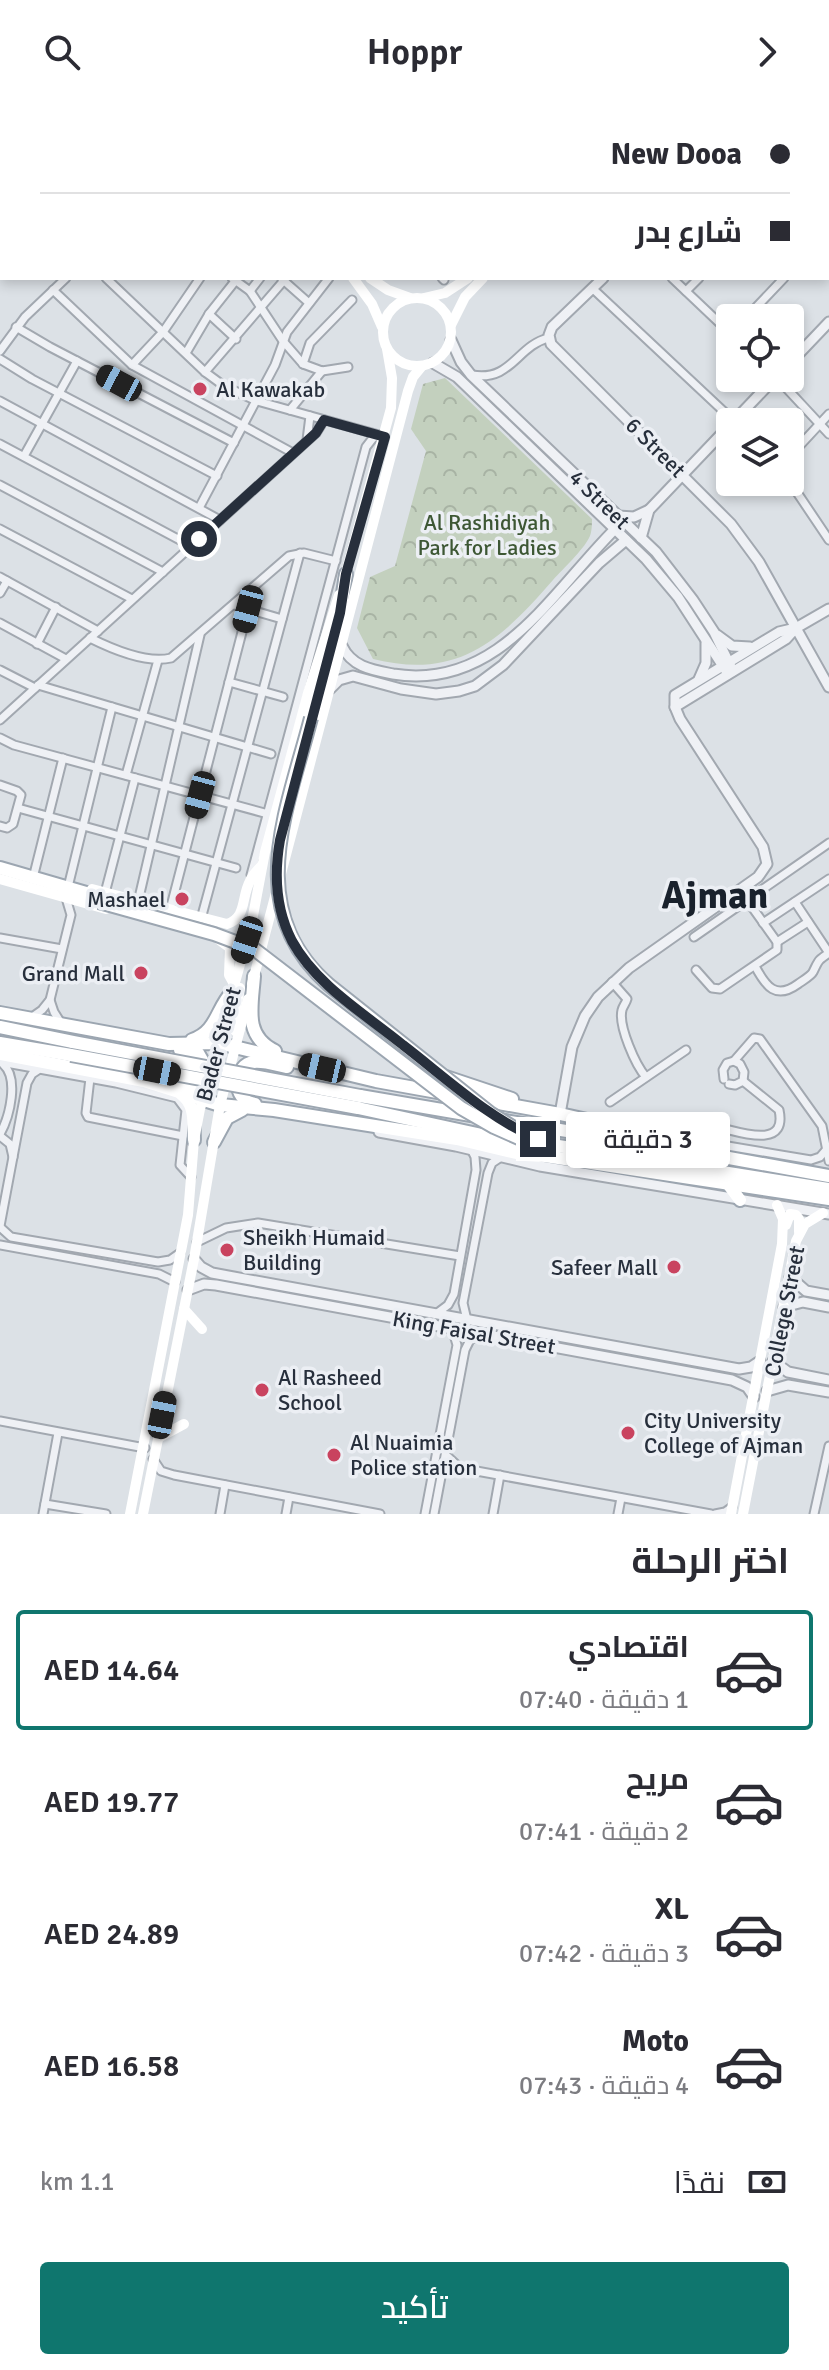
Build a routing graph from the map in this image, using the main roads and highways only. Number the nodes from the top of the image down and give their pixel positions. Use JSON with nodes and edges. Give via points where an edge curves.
{"nodes":[{"id":1,"x":354,"y":280,"type":"edge"},
{"id":2,"x":373,"y":280,"type":"edge"},
{"id":3,"x":465,"y":280,"type":"edge"},
{"id":4,"x":481,"y":280,"type":"edge"},
{"id":5,"x":410,"y":298,"type":"junction"},
{"id":6,"x":424,"y":298,"type":"junction"},
{"id":7,"x":451,"y":325,"type":"junction"},
{"id":8,"x":383,"y":329,"type":"junction"},
{"id":9,"x":387,"y":349,"type":"junction"},
{"id":10,"x":427,"y":364,"type":"junction"},
{"id":11,"x":346,"y":574,"type":"junction"},
{"id":12,"x":263,"y":863,"type":"junction"},
{"id":13,"x":0,"y":867,"type":"edge"},
{"id":14,"x":0,"y":877,"type":"edge"},
{"id":15,"x":248,"y":885,"type":"junction"},
{"id":16,"x":98,"y":899,"type":"junction"},
{"id":17,"x":252,"y":921,"type":"junction"},
{"id":18,"x":222,"y":924,"type":"junction"},
{"id":19,"x":221,"y":940,"type":"junction"},
{"id":20,"x":242,"y":958,"type":"junction"},
{"id":21,"x":254,"y":976,"type":"junction"},
{"id":22,"x":233,"y":988,"type":"junction"},
{"id":23,"x":0,"y":1013,"type":"edge"},
{"id":24,"x":0,"y":1027,"type":"edge"},
{"id":25,"x":240,"y":1029,"type":"junction"},
{"id":26,"x":165,"y":1040,"type":"junction"},
{"id":27,"x":0,"y":1043,"type":"edge"},
{"id":28,"x":218,"y":1043,"type":"junction"},
{"id":29,"x":236,"y":1046,"type":"junction"},
{"id":30,"x":0,"y":1060,"type":"edge"},
{"id":31,"x":61,"y":1061,"type":"junction"},
{"id":32,"x":300,"y":1063,"type":"junction"},
{"id":33,"x":322,"y":1068,"type":"junction"},
{"id":34,"x":93,"y":1075,"type":"junction"},
{"id":35,"x":139,"y":1080,"type":"junction"},
{"id":36,"x":116,"y":1083,"type":"road end"},
{"id":37,"x":202,"y":1101,"type":"junction"},
{"id":38,"x":359,"y":1102,"type":"junction"},
{"id":39,"x":220,"y":1105,"type":"junction"},
{"id":40,"x":250,"y":1108,"type":"junction"},
{"id":41,"x":529,"y":1108,"type":"junction"},
{"id":42,"x":274,"y":1110,"type":"junction"},
{"id":43,"x":189,"y":1138,"type":"junction"},
{"id":44,"x":214,"y":1142,"type":"junction"},
{"id":45,"x":548,"y":1150,"type":"junction"},
{"id":46,"x":725,"y":1157,"type":"junction"},
{"id":47,"x":631,"y":1170,"type":"junction"},
{"id":48,"x":829,"y":1176,"type":"edge"},
{"id":49,"x":617,"y":1179,"type":"road end"},
{"id":50,"x":728,"y":1184,"type":"junction"},
{"id":51,"x":829,"y":1189,"type":"edge"},
{"id":52,"x":829,"y":1199,"type":"edge"},
{"id":53,"x":740,"y":1200,"type":"road end"},
{"id":54,"x":777,"y":1205,"type":"road end"},
{"id":55,"x":826,"y":1213,"type":"edge"},
{"id":56,"x":783,"y":1230,"type":"junction"},
{"id":57,"x":799,"y":1234,"type":"junction"},
{"id":58,"x":184,"y":1309,"type":"junction"},
{"id":59,"x":202,"y":1329,"type":"dead end"},
{"id":60,"x":184,"y":1424,"type":"dead end"},
{"id":61,"x":158,"y":1438,"type":"junction"},
{"id":62,"x":746,"y":1501,"type":"junction"},
{"id":63,"x":732,"y":1510,"type":"edge"},
{"id":64,"x":130,"y":1514,"type":"edge"},
{"id":65,"x":143,"y":1514,"type":"edge"},
{"id":66,"x":743,"y":1514,"type":"edge"},
{"id":67,"x":755,"y":1514,"type":"edge"}],
"edges":[{"from":1,"to":8,"type":"main road"},
{"from":2,"to":5,"type":"main road"},
{"from":3,"to":6,"type":"main road"},
{"from":4,"to":7,"type":"main road"},
{"from":5,"to":6,"type":"main road"},
{"from":5,"to":8,"type":"main road","via":[[392,309]]},
{"from":6,"to":7,"type":"main road","via":[[445,311]]},
{"from":7,"to":10,"type":"main road","via":[[451,340],[442,356]]},
{"from":8,"to":9,"type":"main road"},
{"from":9,"to":10,"type":"main road","via":[[401,362]]},
{"from":9,"to":11,"type":"main road","name":"Bader Street","via":[[392,388]]},
{"from":10,"to":21,"type":"main road","name":"Bader Street","via":[[408,391]]},
{"from":11,"to":12,"type":"main road","name":"Bader Street"},
{"from":11,"to":45,"type":"main road","bridge":true,"via":[[280,840],[281,910],[293,942],[320,978],[490,1113]]},
{"from":12,"to":15,"type":"main road"},
{"from":12,"to":17,"type":"main road","name":"Bader Street"},
{"from":13,"to":16,"type":"main road"},
{"from":13,"to":16,"type":"main road","via":[[69,883]]},
{"from":14,"to":16,"type":"main road"},
{"from":14,"to":16,"type":"main road","via":[[66,898]]},
{"from":15,"to":17,"type":"main road"},
{"from":15,"to":18,"type":"main road","via":[[238,918]]},
{"from":16,"to":18,"type":"main road","via":[[138,902]]},
{"from":16,"to":19,"type":"main road"},
{"from":16,"to":41,"type":"main road","bridge":true,"via":[[258,946],[438,1073]]},
{"from":16,"to":45,"type":"main road","bridge":true,"via":[[254,949],[469,1114]]},
{"from":17,"to":20,"type":"main road","name":"Bader Street"},
{"from":18,"to":19,"type":"main road","via":[[234,934]]},
{"from":19,"to":22,"type":"main road","via":[[230,948]]},
{"from":20,"to":22,"type":"main road","name":"Bader Street"},
{"from":20,"to":25,"type":"main road","via":[[232,1027]]},
{"from":21,"to":25,"type":"main road","name":"Bader Street"},
{"from":21,"to":32,"type":"main road","via":[[251,1020],[256,1036]]},
{"from":22,"to":26,"type":"main road","via":[[209,1031],[197,1038]]},
{"from":22,"to":28,"type":"main road","name":"Bader Street"},
{"from":23,"to":26,"type":"main road"},
{"from":24,"to":31,"type":"main road"},
{"from":25,"to":29,"type":"main road","name":"Bader Street"},
{"from":26,"to":28,"type":"main road"},
{"from":26,"to":35,"type":"main road","via":[[176,1049],[200,1054],[197,1084]]},
{"from":27,"to":31,"type":"main road"},
{"from":28,"to":29,"type":"main road"},
{"from":28,"to":37,"type":"main road","name":"Bader Street"},
{"from":29,"to":32,"type":"main road"},
{"from":29,"to":39,"type":"main road","name":"Bader Street"},
{"from":30,"to":31,"type":"main road"},
{"from":31,"to":34,"type":"main road"},
{"from":31,"to":38,"type":"main road","bridge":true},
{"from":32,"to":33,"type":"main road"},
{"from":33,"to":41,"type":"main road"},
{"from":33,"to":42,"type":"main road","via":[[253,1062],[244,1066],[240,1098]]},
{"from":34,"to":35,"type":"main road"},
{"from":34,"to":36,"type":"main road"},
{"from":35,"to":37,"type":"main road"},
{"from":35,"to":43,"type":"main road","via":[[188,1100],[193,1112]]},
{"from":37,"to":39,"type":"main road"},
{"from":37,"to":43,"type":"main road","name":"Bader Street"},
{"from":38,"to":45,"type":"main road"},
{"from":38,"to":46,"type":"main road"},
{"from":39,"to":40,"type":"main road"},
{"from":39,"to":44,"type":"main road","name":"Bader Street"},
{"from":40,"to":42,"type":"main road"},
{"from":40,"to":44,"type":"main road","via":[[223,1123]]},
{"from":41,"to":46,"type":"main road"},
{"from":42,"to":45,"type":"main road","via":[[525,1155]]},
{"from":43,"to":64,"type":"main road","name":"Bader Street","via":[[188,1215]]},
{"from":44,"to":58,"type":"main road","name":"Bader Street","via":[[202,1239]]},
{"from":45,"to":47,"type":"main road"},
{"from":45,"to":51,"type":"main road"},
{"from":46,"to":48,"type":"main road"},
{"from":47,"to":49,"type":"main road"},
{"from":47,"to":50,"type":"main road"},
{"from":50,"to":52,"type":"main road"},
{"from":50,"to":53,"type":"main road"},
{"from":54,"to":56,"type":"main road","name":"College Street"},
{"from":55,"to":57,"type":"main road","name":"College Street","via":[[809,1220]]},
{"from":56,"to":57,"type":"main road","via":[[794,1214]]},
{"from":56,"to":63,"type":"main road","name":"College Street"},
{"from":57,"to":62,"type":"main road","name":"College Street"},
{"from":58,"to":59,"type":"main road"},
{"from":58,"to":61,"type":"main road","name":"Bader Street"},
{"from":60,"to":61,"type":"main road"},
{"from":61,"to":65,"type":"main road","name":"Bader Street"},
{"from":62,"to":66,"type":"main road","name":"College Street"},
{"from":62,"to":67,"type":"main road"}]}
